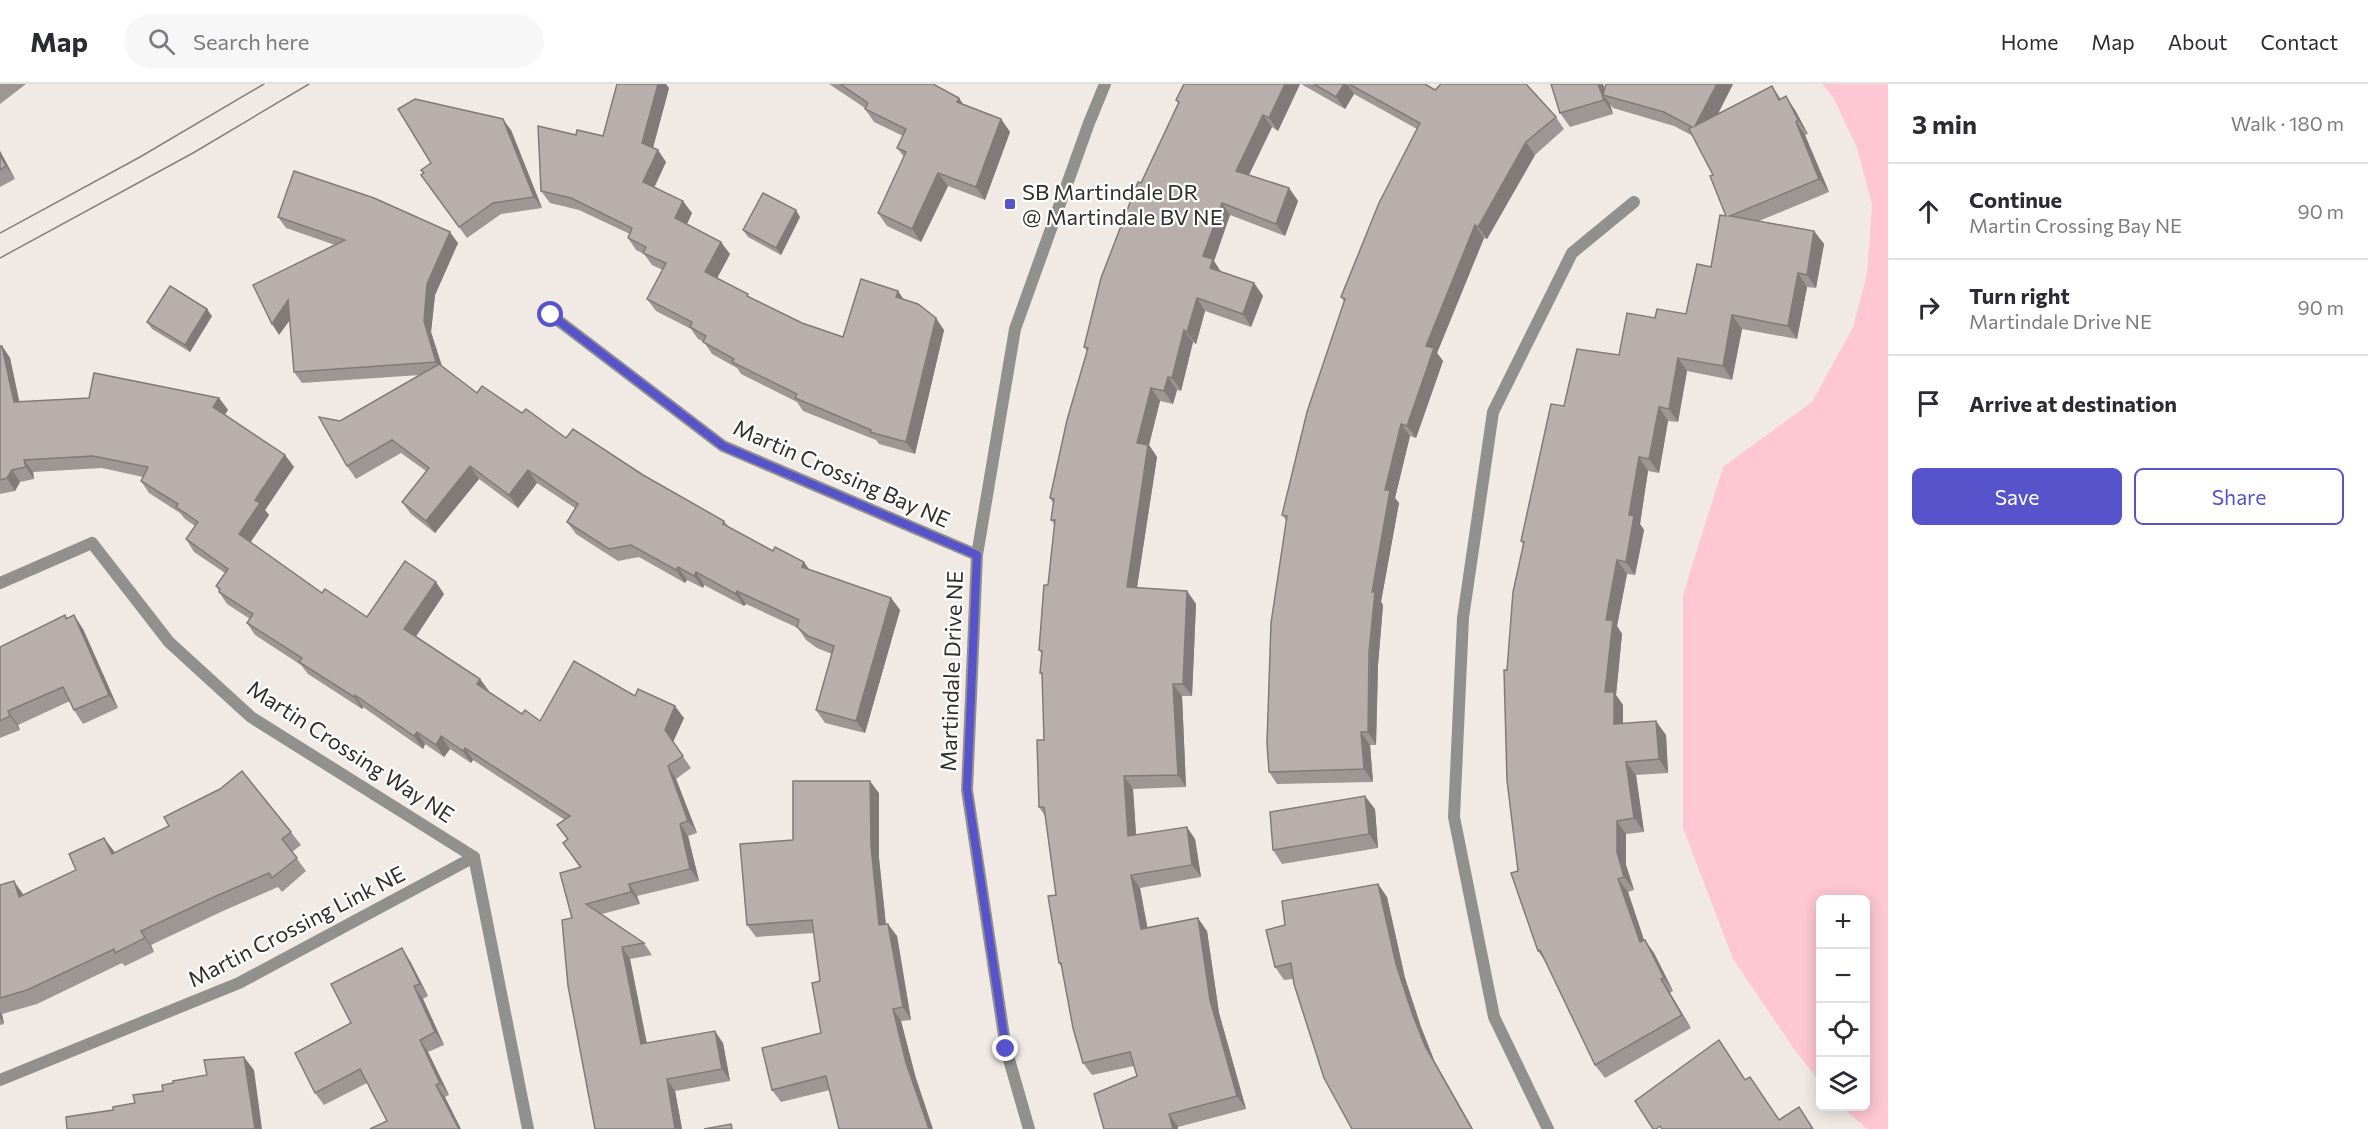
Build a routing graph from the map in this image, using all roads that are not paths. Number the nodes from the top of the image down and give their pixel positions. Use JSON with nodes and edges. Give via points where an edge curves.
{"nodes":[{"id":1,"x":1104,"y":85,"type":"edge"},
{"id":2,"x":1634,"y":202,"type":"dead end"},
{"id":3,"x":551,"y":315,"type":"dead end"},
{"id":4,"x":977,"y":555,"type":"junction"},
{"id":5,"x":0,"y":584,"type":"edge"},
{"id":6,"x":474,"y":856,"type":"junction"},
{"id":7,"x":0,"y":1080,"type":"edge"},
{"id":8,"x":528,"y":1129,"type":"edge"},
{"id":9,"x":1029,"y":1129,"type":"edge"},
{"id":10,"x":1548,"y":1129,"type":"edge"}],
"edges":[{"from":1,"to":4,"type":"street","name":"Martindale Drive NE","via":[[1015,329]]},
{"from":2,"to":10,"type":"street","via":[[1572,253],[1493,412],[1463,618],[1454,817],[1494,1017]]},
{"from":3,"to":4,"type":"street","name":"Martin Crossing Bay NE","via":[[723,446]]},
{"from":4,"to":9,"type":"street","name":"Martindale Drive NE","via":[[967,789],[1006,1049]]},
{"from":5,"to":6,"type":"street","name":"Martin Crossing Way NE","via":[[92,543],[169,642],[251,717]]},
{"from":6,"to":7,"type":"street","name":"Martin Crossing Link NE","via":[[239,983]]},
{"from":6,"to":8,"type":"street"}]}
